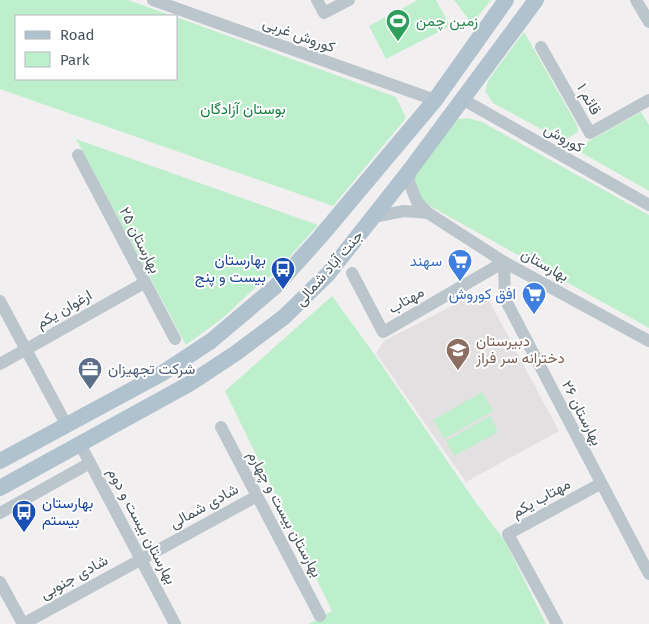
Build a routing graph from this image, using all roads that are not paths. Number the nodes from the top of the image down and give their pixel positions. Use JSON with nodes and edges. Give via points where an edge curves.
{"nodes":[{"id":1,"x":153,"y":0,"type":"edge"},
{"id":2,"x":317,"y":0,"type":"edge"},
{"id":3,"x":350,"y":0,"type":"edge"},
{"id":4,"x":506,"y":0,"type":"edge"},
{"id":5,"x":536,"y":0,"type":"edge"},
{"id":6,"x":636,"y":0,"type":"edge"},
{"id":7,"x":649,"y":22,"type":"edge"},
{"id":8,"x":541,"y":47,"type":"dead end"},
{"id":9,"x":462,"y":99,"type":"junction"},
{"id":10,"x":435,"y":100,"type":"junction"},
{"id":11,"x":649,"y":100,"type":"edge"},
{"id":12,"x":78,"y":155,"type":"dead end"},
{"id":13,"x":410,"y":170,"type":"junction"},
{"id":14,"x":649,"y":205,"type":"edge"},
{"id":15,"x":428,"y":213,"type":"junction"},
{"id":16,"x":373,"y":217,"type":"junction"},
{"id":17,"x":504,"y":262,"type":"junction"},
{"id":18,"x":352,"y":273,"type":"dead end"},
{"id":19,"x":144,"y":283,"type":"junction"},
{"id":20,"x":0,"y":301,"type":"edge"},
{"id":21,"x":175,"y":339,"type":"dead end"},
{"id":22,"x":649,"y":341,"type":"edge"},
{"id":23,"x":26,"y":350,"type":"junction"},
{"id":24,"x":0,"y":364,"type":"edge"},
{"id":25,"x":67,"y":426,"type":"junction"},
{"id":26,"x":221,"y":427,"type":"dead end"},
{"id":27,"x":80,"y":444,"type":"junction"},
{"id":28,"x":0,"y":461,"type":"edge"},
{"id":29,"x":90,"y":463,"type":"junction"},
{"id":30,"x":600,"y":484,"type":"junction"},
{"id":31,"x":0,"y":488,"type":"edge"},
{"id":32,"x":257,"y":496,"type":"junction"},
{"id":33,"x":0,"y":512,"type":"edge"},
{"id":34,"x":141,"y":559,"type":"junction"},
{"id":35,"x":647,"y":566,"type":"edge"},
{"id":36,"x":0,"y":582,"type":"edge"},
{"id":37,"x":320,"y":616,"type":"dead end"},
{"id":38,"x":23,"y":624,"type":"edge"},
{"id":39,"x":175,"y":624,"type":"edge"},
{"id":40,"x":557,"y":624,"type":"edge"}],
"edges":[{"from":1,"to":10,"type":"street","name":"کوروش غربی"},
{"from":2,"to":3,"type":"street","via":[[324,14]]},
{"from":4,"to":10,"type":"main road","name":"جنت آباد شمالی"},
{"from":5,"to":9,"type":"main road","name":"جنت آباد شمالی"},
{"from":6,"to":7,"type":"street"},
{"from":8,"to":11,"type":"street","name":"قائم ۱","via":[[590,133]]},
{"from":9,"to":13,"type":"main road","name":"جنت آباد شمالی"},
{"from":9,"to":14,"type":"street","name":"کوروش"},
{"from":10,"to":25,"type":"main road","name":"جنت آباد شمالی","via":[[290,272],[244,316],[161,374]]},
{"from":12,"to":19,"type":"street","name":"بهارستان ۲۵"},
{"from":13,"to":15,"type":"street","name":"بهارستان","via":[[409,182],[417,202]]},
{"from":13,"to":16,"type":"main road","name":"جنت آباد شمالی"},
{"from":15,"to":16,"type":"street","name":"بهارستان","via":[[404,211]]},
{"from":15,"to":17,"type":"street","name":"بهارستان"},
{"from":16,"to":27,"type":"main road","name":"جنت آباد شمالی","via":[[328,274],[284,317],[215,368]]},
{"from":17,"to":18,"type":"street","name":"مهتاب","via":[[383,332]]},
{"from":17,"to":22,"type":"street","name":"بهارستان"},
{"from":17,"to":30,"type":"street","name":"بهارستان ۲۶","via":[[505,299]]},
{"from":19,"to":21,"type":"street","name":"بهارستان ۲۵"},
{"from":19,"to":23,"type":"street","name":"ارغوان یکم"},
{"from":20,"to":23,"type":"street"},
{"from":23,"to":24,"type":"street","name":"ارغوان یکم"},
{"from":23,"to":25,"type":"street"},
{"from":25,"to":28,"type":"main road","name":"جنت آباد شمالی"},
{"from":26,"to":32,"type":"street","name":"بهارستان بیست و چهارم"},
{"from":27,"to":29,"type":"street","name":"بهارستان بیست و دوم"},
{"from":27,"to":31,"type":"main road","name":"جنت آباد شمالی"},
{"from":29,"to":33,"type":"street"},
{"from":29,"to":34,"type":"street","name":"بهارستان بیست و دوم"},
{"from":30,"to":35,"type":"street","name":"بهارستان ۲۶"},
{"from":30,"to":40,"type":"street","name":"مهتاب یکم","via":[[508,534]]},
{"from":32,"to":34,"type":"street","name":"شادی شمالی"},
{"from":32,"to":37,"type":"street","name":"بهارستان بیست و چهارم"},
{"from":34,"to":38,"type":"street","name":"شادی جنوبی"},
{"from":34,"to":39,"type":"street","name":"بهارستان بیست و دوم"},
{"from":36,"to":38,"type":"street"}]}
